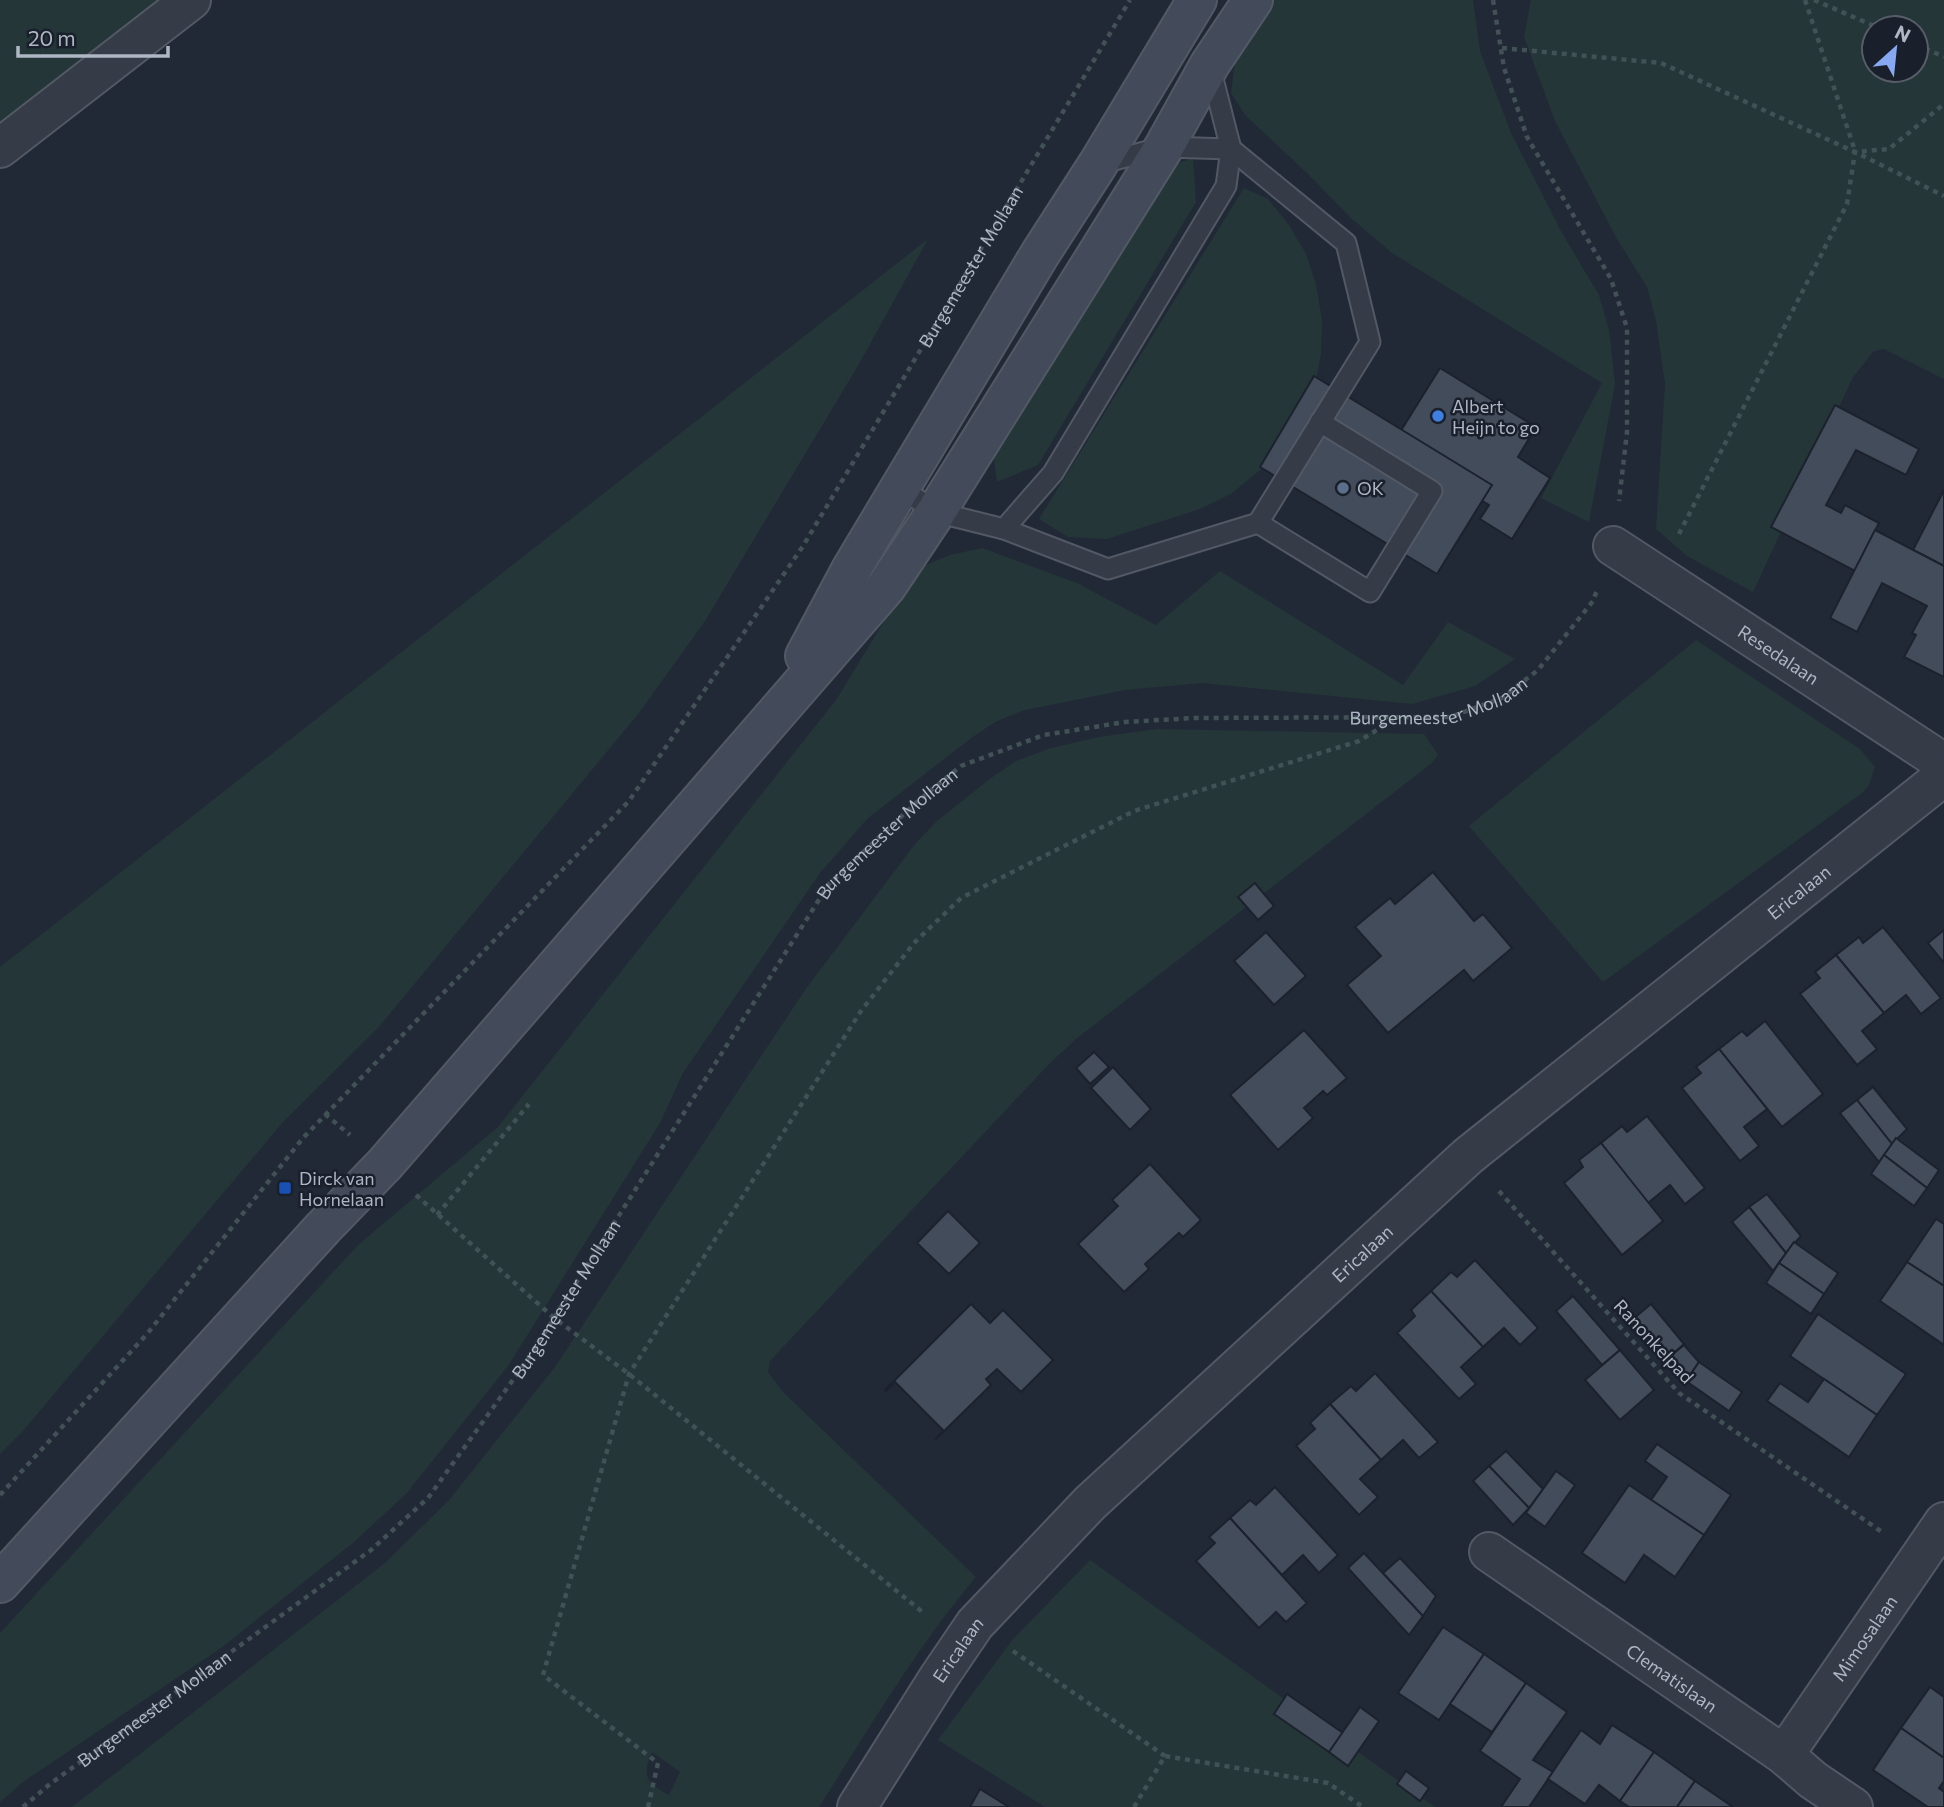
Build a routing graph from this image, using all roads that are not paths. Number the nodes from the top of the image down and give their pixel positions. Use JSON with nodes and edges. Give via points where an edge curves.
{"nodes":[{"id":1,"x":191,"y":0,"type":"edge"},
{"id":2,"x":1197,"y":0,"type":"edge"},
{"id":3,"x":1253,"y":0,"type":"edge"},
{"id":4,"x":1210,"y":64,"type":"junction"},
{"id":5,"x":1164,"y":147,"type":"junction"},
{"id":6,"x":0,"y":148,"type":"edge"},
{"id":7,"x":1231,"y":149,"type":"junction"},
{"id":8,"x":1098,"y":164,"type":"junction"},
{"id":9,"x":1320,"y":422,"type":"junction"},
{"id":10,"x":901,"y":488,"type":"junction"},
{"id":11,"x":936,"y":512,"type":"junction"},
{"id":12,"x":1258,"y":523,"type":"junction"},
{"id":13,"x":1004,"y":529,"type":"junction"},
{"id":14,"x":1613,"y":546,"type":"road end"},
{"id":15,"x":773,"y":716,"type":"junction"},
{"id":16,"x":1944,"y":763,"type":"edge"},
{"id":17,"x":1944,"y":776,"type":"edge"},
{"id":18,"x":1944,"y":1522,"type":"edge"},
{"id":19,"x":1489,"y":1552,"type":"dead end"},
{"id":20,"x":0,"y":1583,"type":"edge"},
{"id":21,"x":1784,"y":1755,"type":"junction"},
{"id":22,"x":857,"y":1807,"type":"edge"},
{"id":23,"x":1853,"y":1807,"type":"edge"}],
"edges":[{"from":1,"to":6,"type":"street"},
{"from":2,"to":8,"type":"main road"},
{"from":3,"to":4,"type":"main road"},
{"from":4,"to":5,"type":"main road"},
{"from":4,"to":7,"type":"lane"},
{"from":5,"to":7,"type":"lane"},
{"from":5,"to":8,"type":"lane"},
{"from":5,"to":11,"type":"main road"},
{"from":7,"to":9,"type":"lane","via":[[1346,243],[1370,342]]},
{"from":7,"to":13,"type":"lane","via":[[1226,186],[1053,473]]},
{"from":8,"to":10,"type":"main road"},
{"from":9,"to":12,"type":"lane"},
{"from":9,"to":12,"type":"lane","via":[[1432,491],[1412,525],[1370,592]]},
{"from":10,"to":11,"type":"lane"},
{"from":10,"to":15,"type":"main road","via":[[852,568]]},
{"from":11,"to":13,"type":"lane"},
{"from":11,"to":15,"type":"main road","via":[[886,587]]},
{"from":12,"to":13,"type":"lane","via":[[1108,569]]},
{"from":14,"to":16,"type":"street","name":"Resedalaan"},
{"from":15,"to":20,"type":"main road","via":[[385,1164]]},
{"from":17,"to":22,"type":"street","name":"Ericalaan","via":[[1468,1156],[1090,1503],[969,1633]]},
{"from":18,"to":21,"type":"street","name":"Mimosalaan"},
{"from":19,"to":21,"type":"street","name":"Clematislaan"},
{"from":21,"to":23,"type":"street","name":"Clematislaan"}]}
